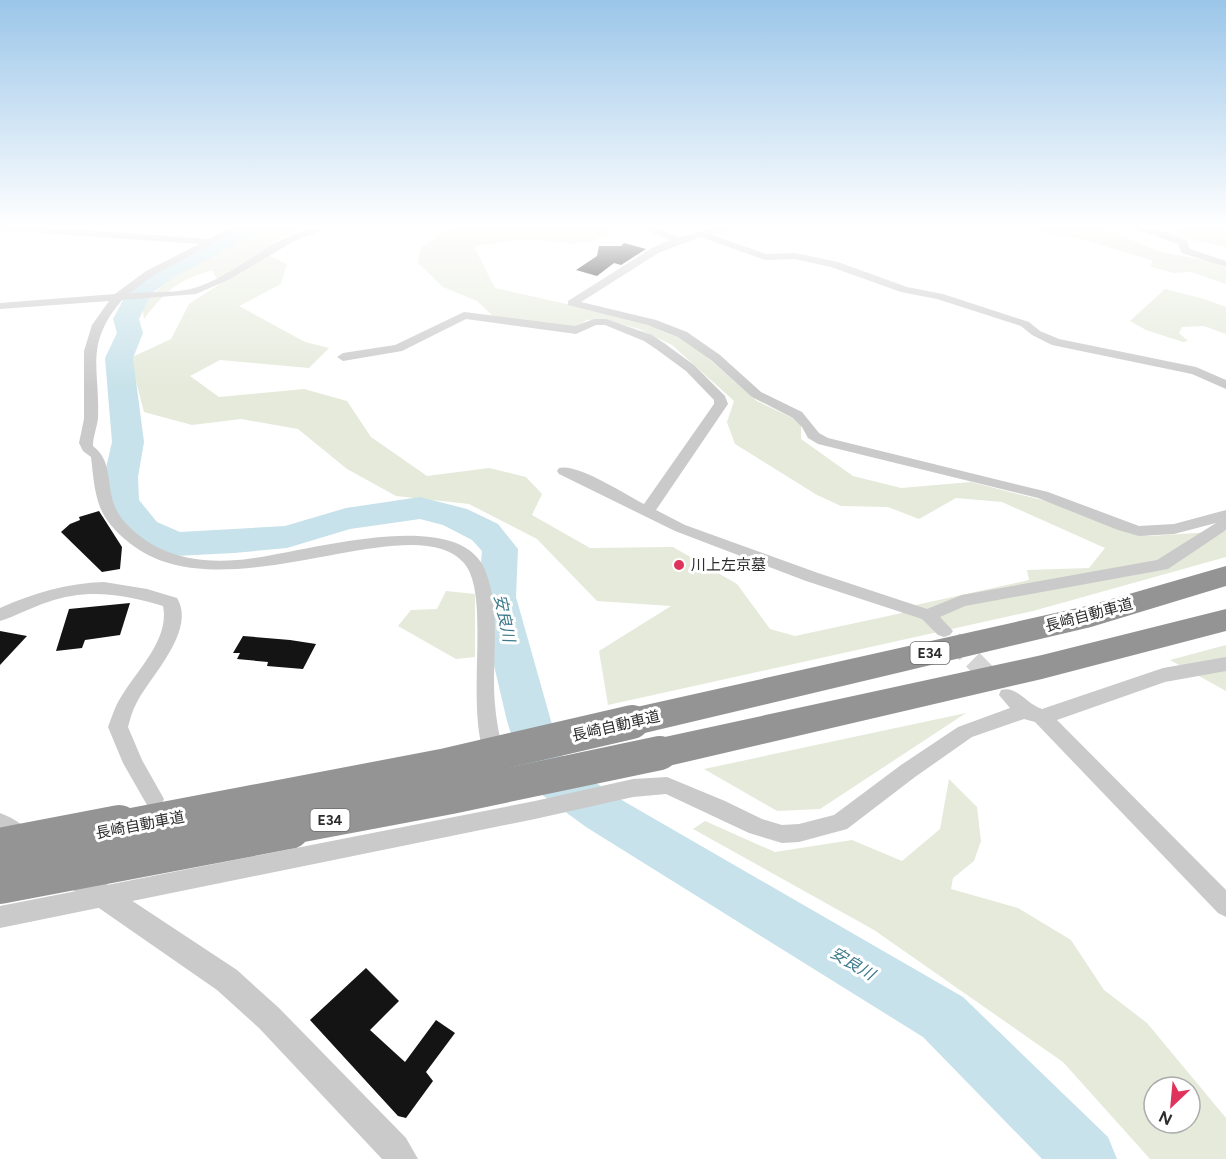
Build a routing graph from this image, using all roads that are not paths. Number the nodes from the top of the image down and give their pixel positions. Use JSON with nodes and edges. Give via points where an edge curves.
{"nodes":[{"id":1,"x":139,"y":281,"type":"edge"},
{"id":2,"x":218,"y":281,"type":"edge"},
{"id":3,"x":607,"y":281,"type":"edge"},
{"id":4,"x":881,"y":281,"type":"edge"},
{"id":5,"x":118,"y":299,"type":"junction"},
{"id":6,"x":0,"y":306,"type":"edge"},
{"id":7,"x":343,"y":357,"type":"dead end"},
{"id":8,"x":1226,"y":385,"type":"edge"},
{"id":9,"x":564,"y":471,"type":"dead end"},
{"id":10,"x":647,"y":511,"type":"junction"},
{"id":11,"x":1226,"y":515,"type":"edge"},
{"id":12,"x":1226,"y":523,"type":"edge"},
{"id":13,"x":1226,"y":576,"type":"edge"},
{"id":14,"x":0,"y":615,"type":"edge"},
{"id":15,"x":928,"y":615,"type":"junction"},
{"id":16,"x":1226,"y":620,"type":"edge"},
{"id":17,"x":944,"y":631,"type":"tunnel mouth"},
{"id":18,"x":1226,"y":664,"type":"edge"},
{"id":19,"x":1008,"y":694,"type":"tunnel mouth"},
{"id":20,"x":1033,"y":714,"type":"junction"},
{"id":21,"x":154,"y":799,"type":"dead end"},
{"id":22,"x":536,"y":810,"type":"junction"},
{"id":23,"x":0,"y":824,"type":"edge"},
{"id":24,"x":0,"y":850,"type":"edge"},
{"id":25,"x":0,"y":882,"type":"edge"},
{"id":26,"x":103,"y":897,"type":"junction"},
{"id":27,"x":1226,"y":906,"type":"edge"},
{"id":28,"x":0,"y":917,"type":"edge"},
{"id":29,"x":402,"y":1159,"type":"edge"}],
"edges":[{"from":1,"to":5,"type":"street"},
{"from":2,"to":5,"type":"street","via":[[192,292]]},
{"from":3,"to":11,"type":"street","via":[[572,303],[662,324],[696,342],[758,396],[802,416],[813,435],[823,441],[1043,495],[1139,531],[1174,529]]},
{"from":4,"to":8,"type":"street","via":[[1025,324],[1056,342],[1196,371]]},
{"from":5,"to":6,"type":"street"},
{"from":5,"to":22,"type":"street","via":[[105,314],[91,345],[87,384],[91,406],[86,442],[88,449],[98,456],[111,516],[150,552],[208,565],[237,565],[406,539],[438,542],[470,558],[484,593],[489,739],[497,763],[521,801]]},
{"from":7,"to":10,"type":"street","via":[[398,348],[464,315],[576,330],[594,322],[606,322],[648,338],[690,368],[721,404]]},
{"from":9,"to":10,"type":"street"},
{"from":10,"to":15,"type":"street","via":[[726,546]]},
{"from":12,"to":15,"type":"street","via":[[1162,564],[962,601]]},
{"from":13,"to":24,"type":"highway","name":"長崎自動車道","number":"E34","bridge":true,"via":[[1091,616],[430,768]]},
{"from":14,"to":21,"type":"street","via":[[84,586],[113,587],[171,602],[174,616],[161,652],[127,702],[118,727]]},
{"from":15,"to":17,"type":"street"},
{"from":16,"to":25,"type":"highway","name":"長崎自動車道","number":"E34","bridge":true,"via":[[1042,667],[660,753],[451,797]]},
{"from":18,"to":20,"type":"street","via":[[1163,675]]},
{"from":19,"to":20,"type":"street"},
{"from":20,"to":22,"type":"street","via":[[965,732],[840,823],[799,833],[782,834],[757,827],[667,785],[633,788]]},
{"from":20,"to":27,"type":"street"},
{"from":22,"to":26,"type":"street"},
{"from":23,"to":26,"type":"street"},
{"from":26,"to":28,"type":"street"},
{"from":26,"to":29,"type":"street","via":[[227,980],[277,1026]]}]}
